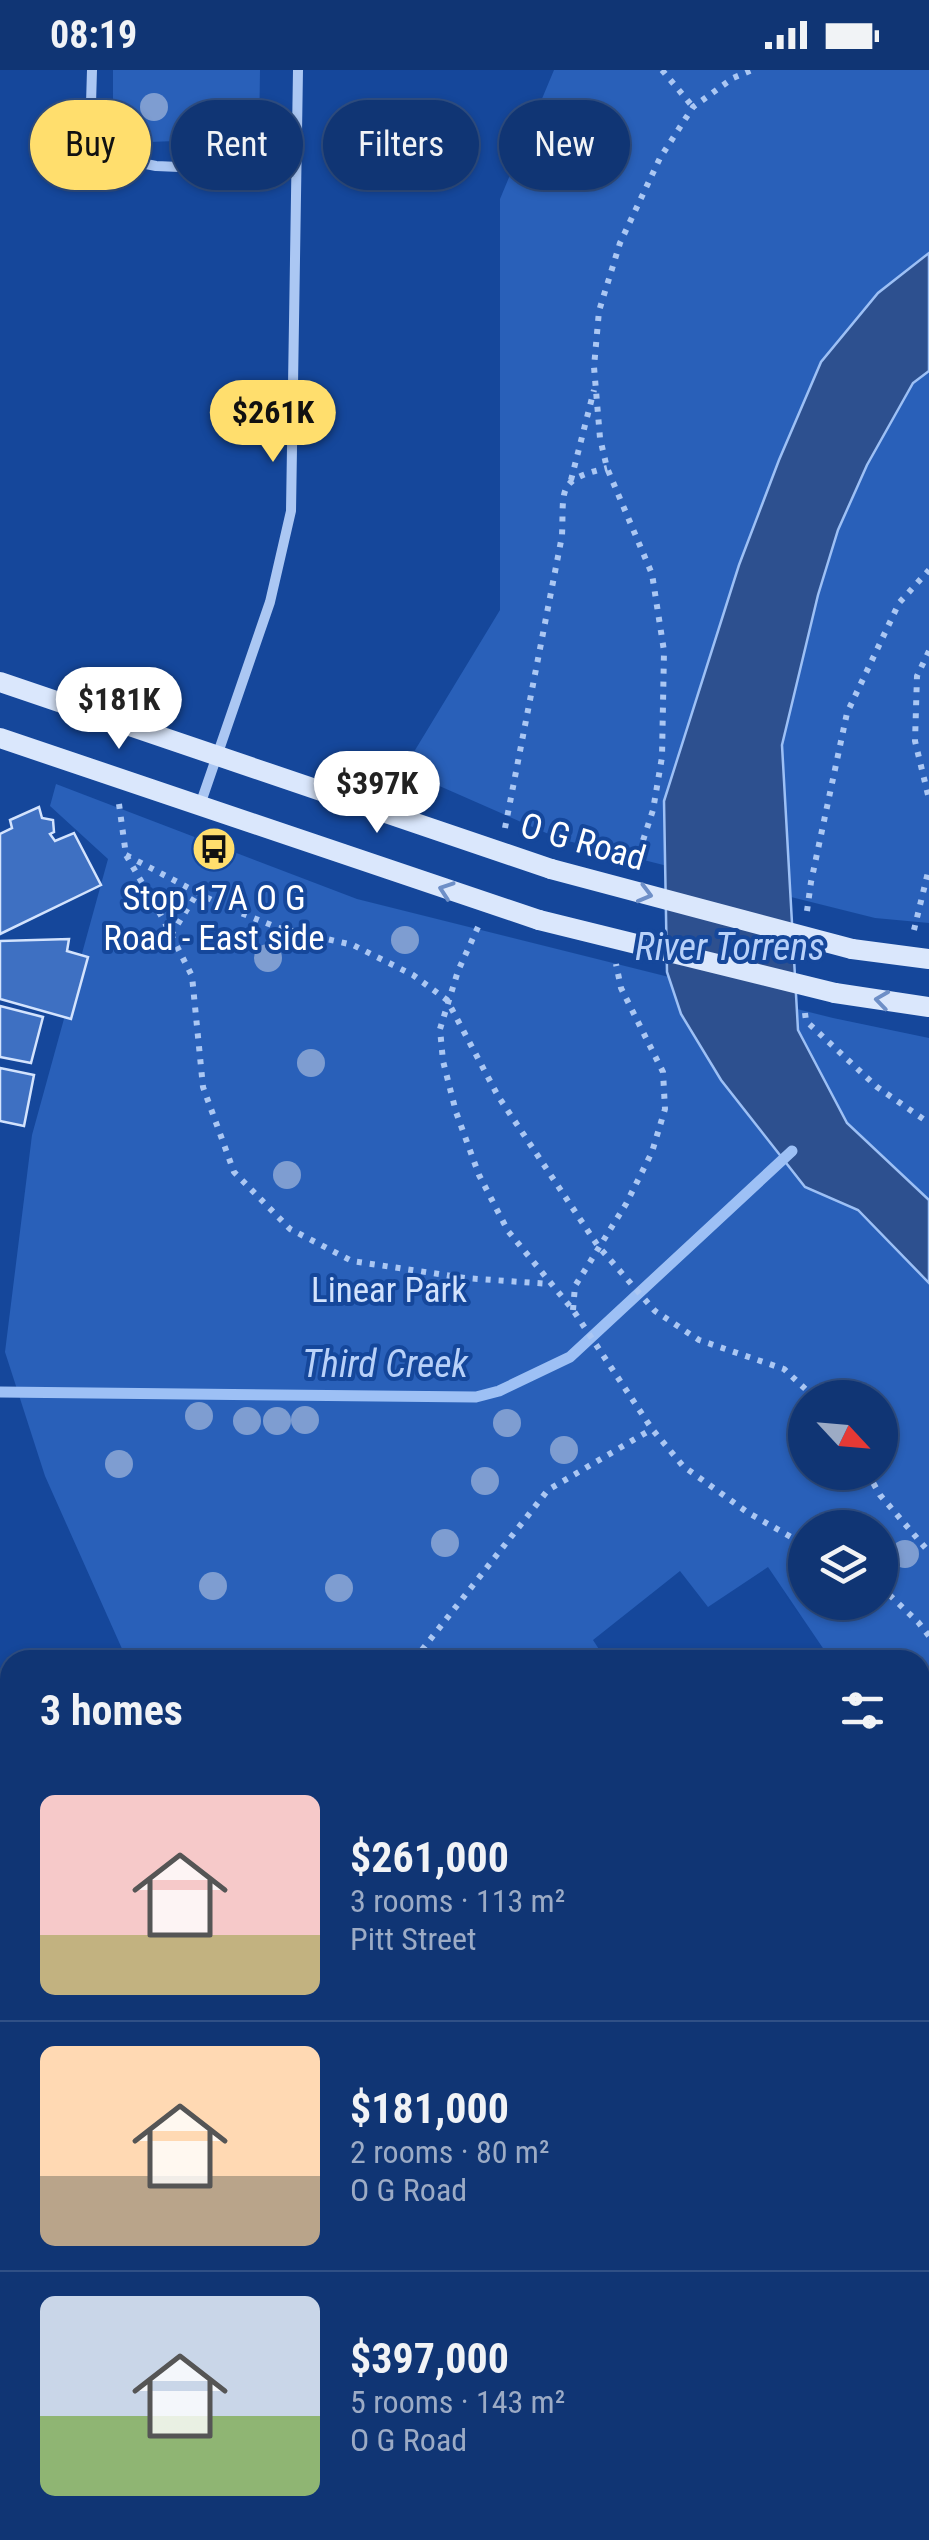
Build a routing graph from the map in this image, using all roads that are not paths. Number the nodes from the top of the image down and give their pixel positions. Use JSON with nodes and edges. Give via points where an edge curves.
{"nodes":[{"id":1,"x":92,"y":70,"type":"edge"},
{"id":2,"x":298,"y":70,"type":"edge"},
{"id":3,"x":297,"y":100,"type":"edge"},
{"id":4,"x":171,"y":167,"type":"edge"},
{"id":5,"x":296,"y":190,"type":"edge"},
{"id":6,"x":0,"y":682,"type":"edge"},
{"id":7,"x":0,"y":738,"type":"edge"},
{"id":8,"x":217,"y":755,"type":"junction"},
{"id":9,"x":200,"y":806,"type":"junction"},
{"id":10,"x":918,"y":958,"type":"edge"},
{"id":11,"x":929,"y":1007,"type":"edge"}],
"edges":[{"from":1,"to":4,"type":"street","via":[[94,124],[110,149],[126,160]]},
{"from":2,"to":3,"type":"street"},
{"from":5,"to":8,"type":"street","via":[[291,512],[270,602]]},
{"from":6,"to":8,"type":"main road","name":"O G Road"},
{"from":7,"to":9,"type":"main road"},
{"from":8,"to":9,"type":"street"},
{"from":8,"to":10,"type":"main road","name":"O G Road","one_way":true,"bridge":true,"via":[[551,868],[852,949]]},
{"from":11,"to":9,"type":"main road","one_way":true,"bridge":true,"via":[[835,994],[539,920]]}]}
